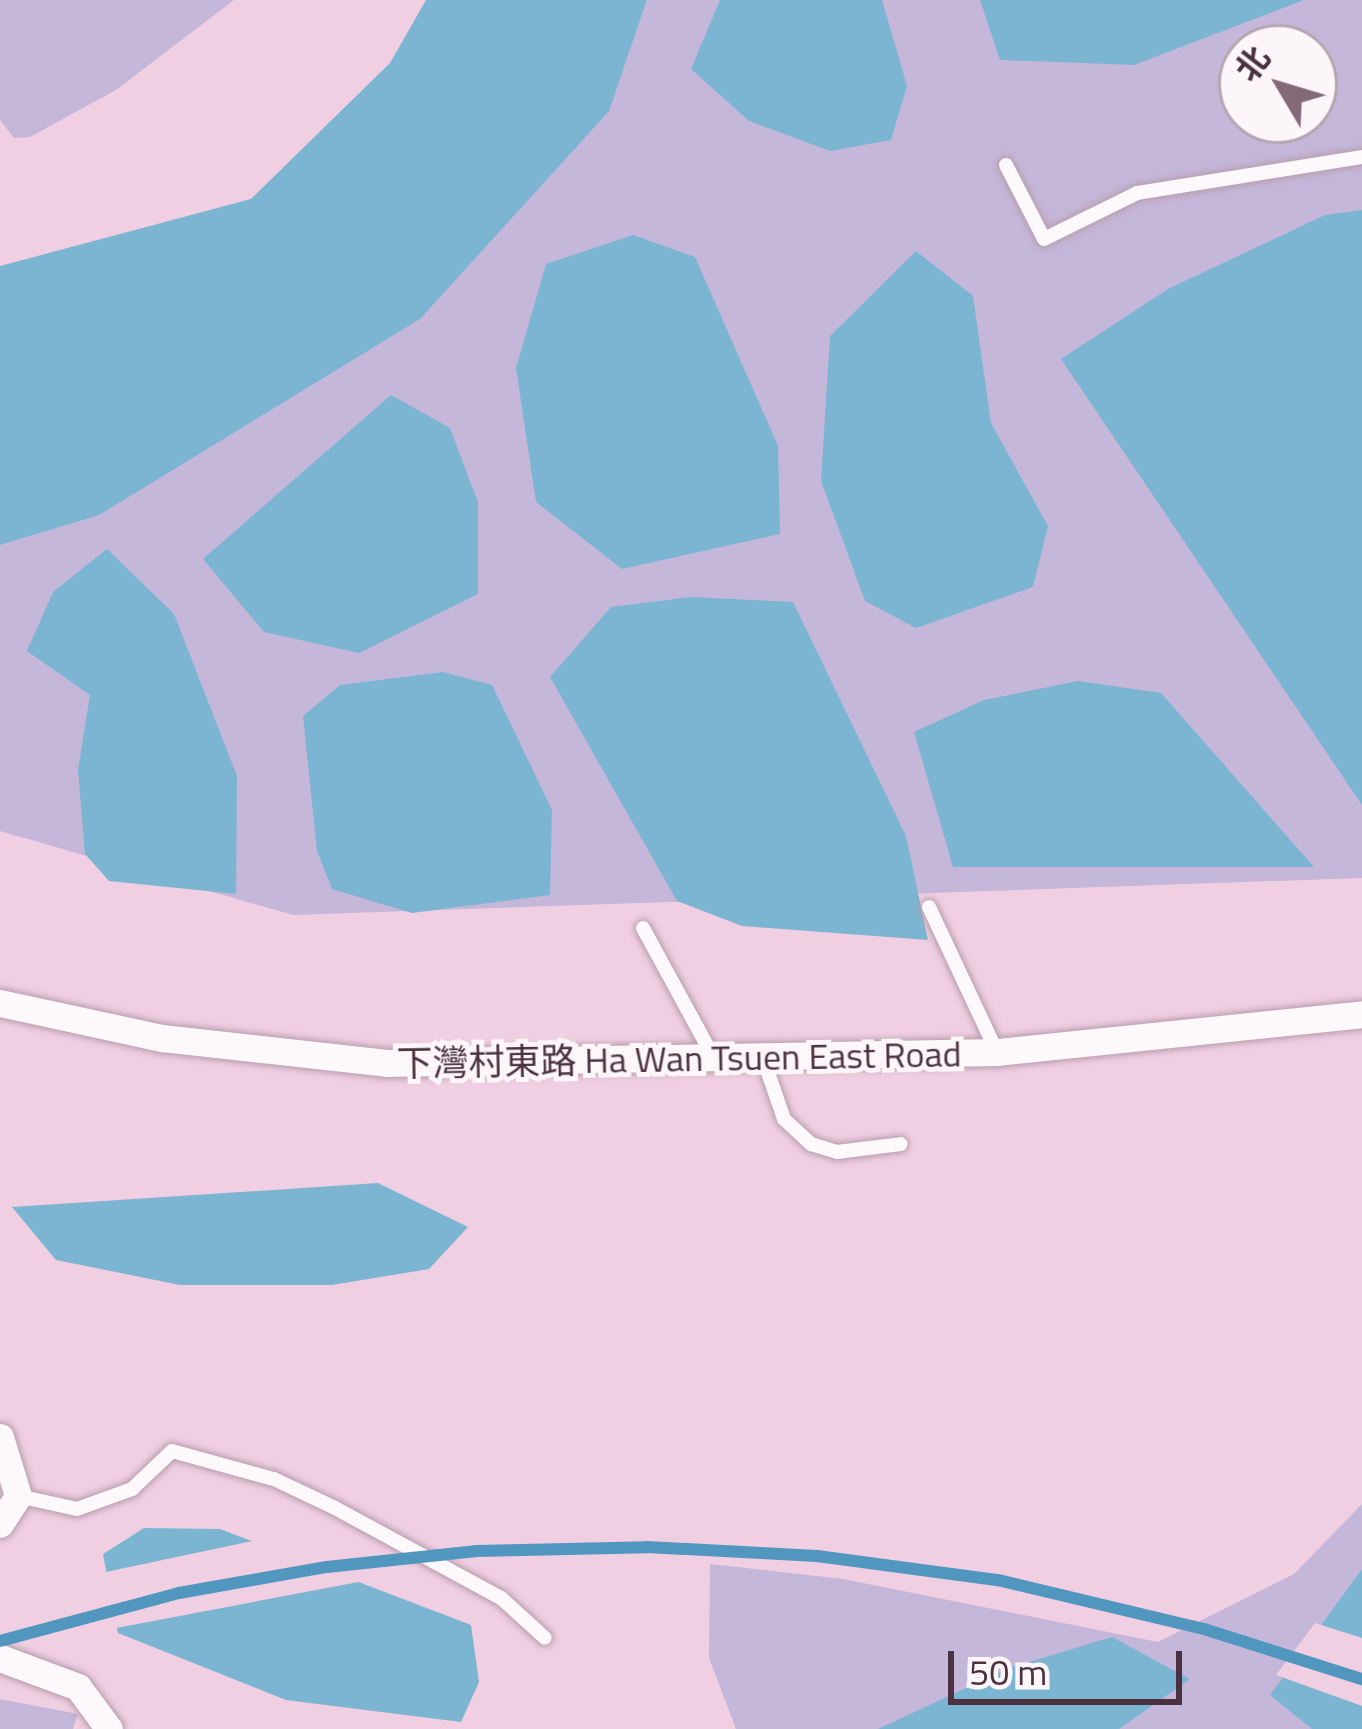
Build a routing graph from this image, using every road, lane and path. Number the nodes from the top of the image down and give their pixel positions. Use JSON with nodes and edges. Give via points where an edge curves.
{"nodes":[{"id":1,"x":1362,"y":157,"type":"edge"},
{"id":2,"x":1006,"y":165,"type":"dead end"},
{"id":3,"x":929,"y":907,"type":"dead end"},
{"id":4,"x":643,"y":928,"type":"dead end"},
{"id":5,"x":0,"y":1003,"type":"edge"},
{"id":6,"x":1362,"y":1014,"type":"edge"},
{"id":7,"x":998,"y":1052,"type":"junction"},
{"id":8,"x":714,"y":1058,"type":"junction"},
{"id":9,"x":763,"y":1058,"type":"junction"},
{"id":10,"x":901,"y":1144,"type":"dead end"},
{"id":11,"x":0,"y":1437,"type":"edge"},
{"id":12,"x":17,"y":1496,"type":"junction"},
{"id":13,"x":0,"y":1524,"type":"edge"},
{"id":14,"x":545,"y":1638,"type":"dead end"},
{"id":15,"x":0,"y":1658,"type":"edge"},
{"id":16,"x":109,"y":1729,"type":"edge"}],
"edges":[{"from":1,"to":2,"type":"lane","via":[[1137,194],[1044,239]]},
{"from":3,"to":7,"type":"lane"},
{"from":4,"to":8,"type":"lane"},
{"from":5,"to":8,"type":"street","name":"下灣村東路 Ha Wan Tsuen East Road","via":[[161,1038],[317,1059]]},
{"from":6,"to":7,"type":"street","name":"下灣村東路 Ha Wan Tsuen East Road"},
{"from":7,"to":9,"type":"street","name":"下灣村東路 Ha Wan Tsuen East Road"},
{"from":8,"to":9,"type":"street","name":"下灣村東路 Ha Wan Tsuen East Road"},
{"from":9,"to":10,"type":"lane","via":[[784,1120],[811,1144],[836,1152]]},
{"from":11,"to":12,"type":"street"},
{"from":12,"to":13,"type":"street"},
{"from":12,"to":14,"type":"lane","via":[[77,1509],[133,1489],[172,1451],[274,1478],[501,1598]]},
{"from":15,"to":16,"type":"street","via":[[78,1687]]}]}
